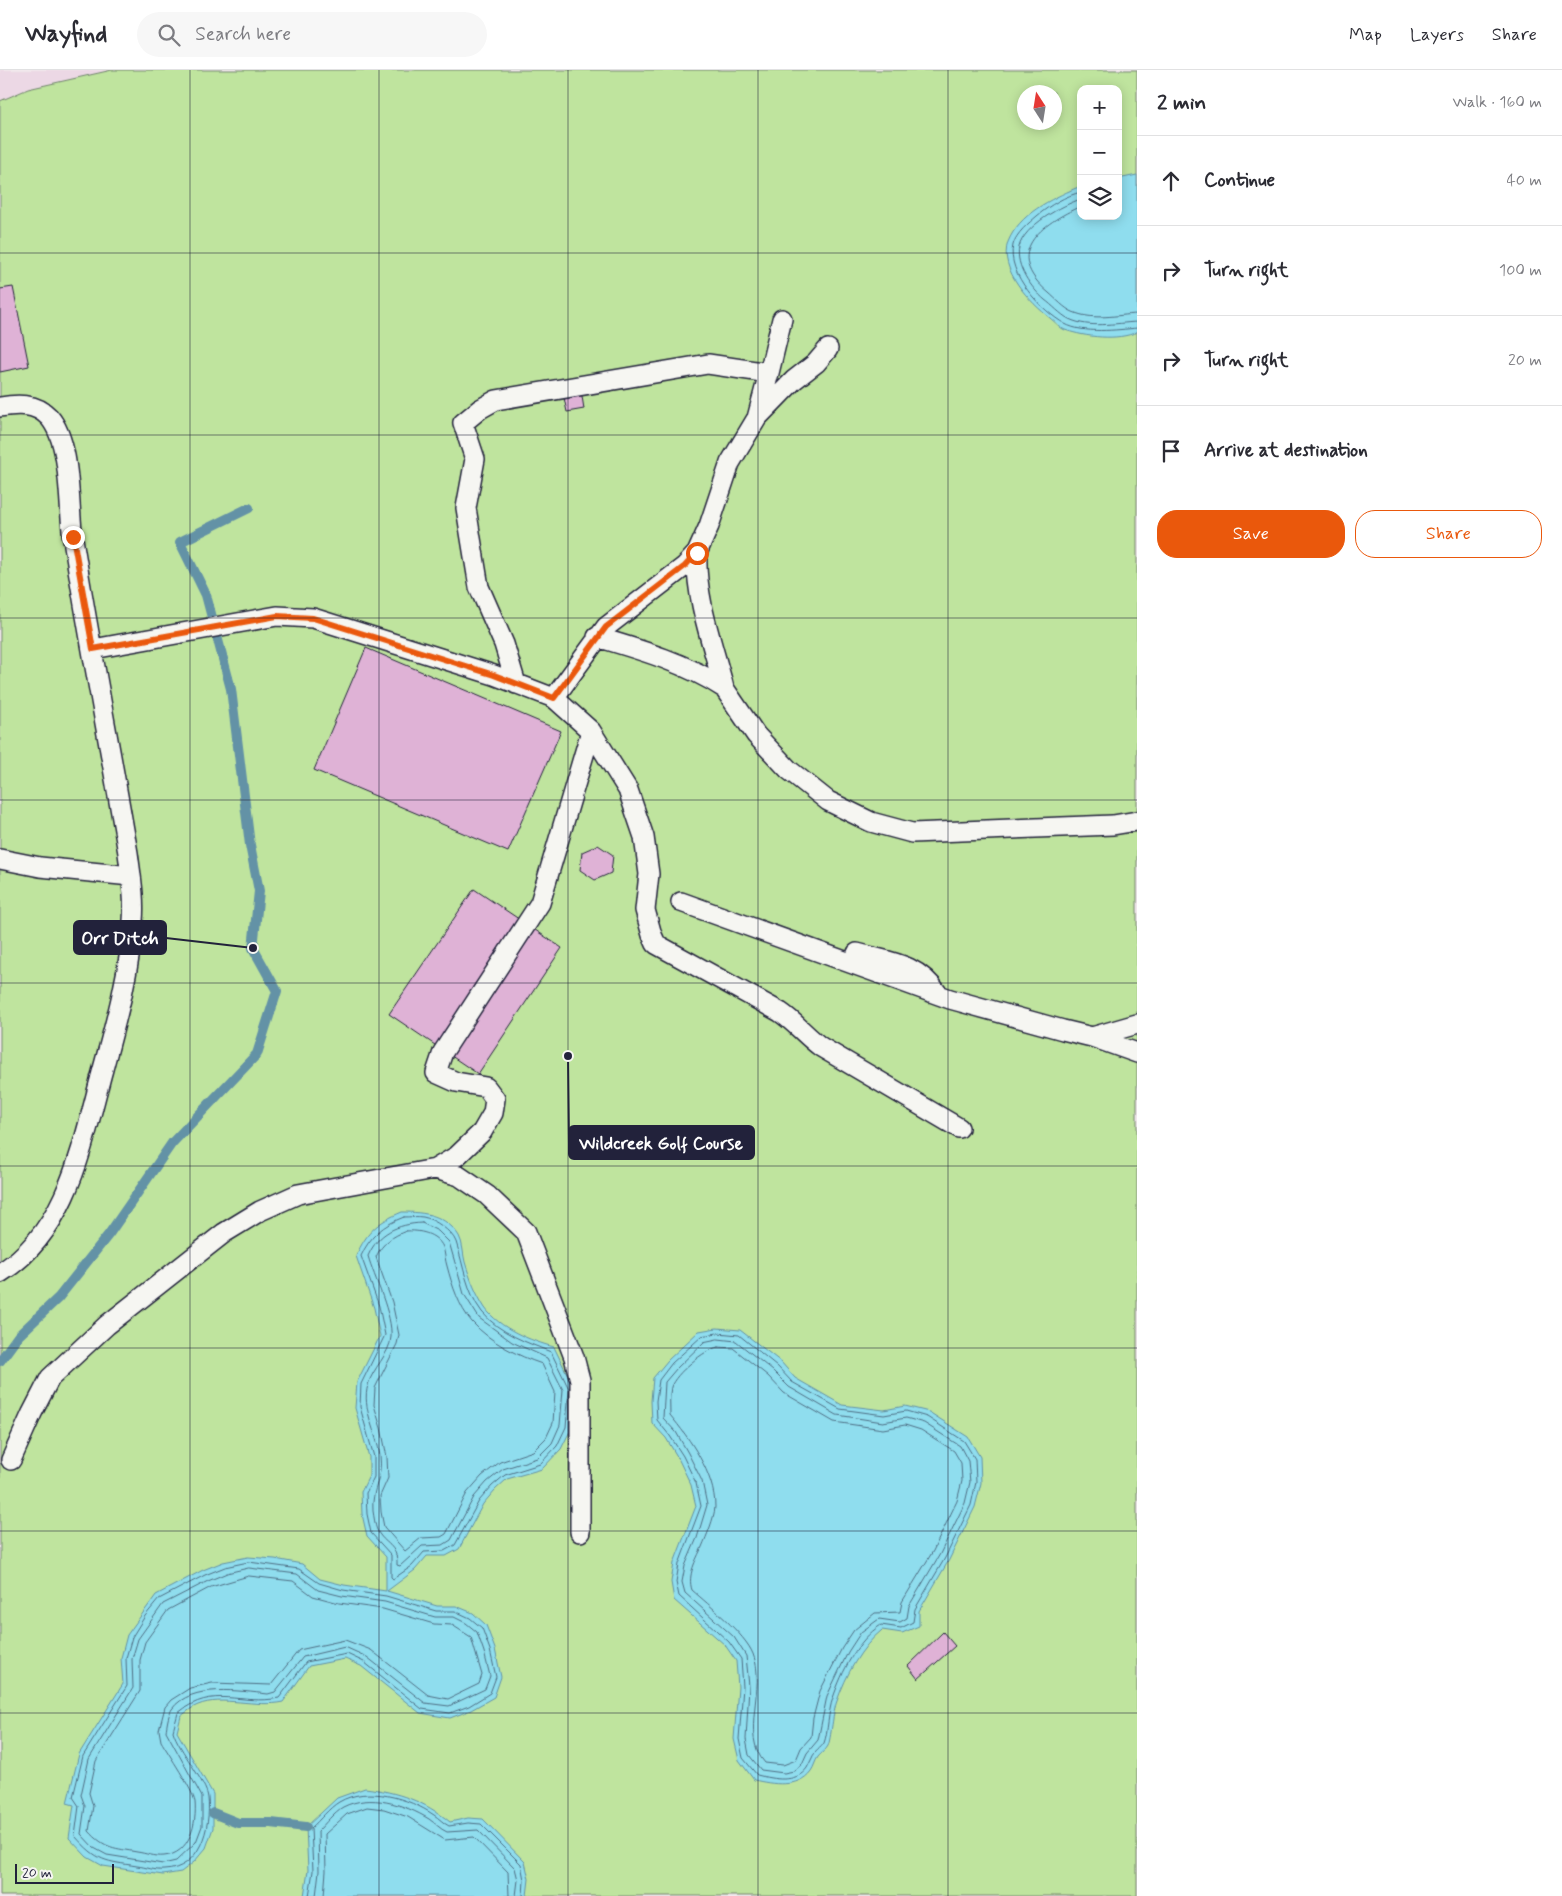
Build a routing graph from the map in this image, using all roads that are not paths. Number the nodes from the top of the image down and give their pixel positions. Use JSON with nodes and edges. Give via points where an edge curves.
{"nodes":[{"id":1,"x":782,"y":319,"type":"dead end"},
{"id":2,"x":828,"y":350,"type":"dead end"},
{"id":3,"x":769,"y":372,"type":"junction"},
{"id":4,"x":0,"y":407,"type":"edge"},
{"id":5,"x":757,"y":418,"type":"junction"},
{"id":6,"x":697,"y":553,"type":"junction"},
{"id":7,"x":597,"y":637,"type":"junction"},
{"id":8,"x":93,"y":649,"type":"junction"},
{"id":9,"x":516,"y":684,"type":"junction"},
{"id":10,"x":724,"y":688,"type":"junction"},
{"id":11,"x":554,"y":698,"type":"junction"},
{"id":12,"x":591,"y":731,"type":"junction"},
{"id":13,"x":1137,"y":822,"type":"edge"},
{"id":14,"x":0,"y":859,"type":"edge"},
{"id":15,"x":131,"y":876,"type":"junction"},
{"id":16,"x":682,"y":902,"type":"dead end"},
{"id":17,"x":1137,"y":1024,"type":"edge"},
{"id":18,"x":1092,"y":1037,"type":"junction"},
{"id":19,"x":1137,"y":1053,"type":"edge"},
{"id":20,"x":959,"y":1128,"type":"dead end"},
{"id":21,"x":435,"y":1169,"type":"junction"},
{"id":22,"x":0,"y":1274,"type":"edge"},
{"id":23,"x":11,"y":1460,"type":"dead end"},
{"id":24,"x":580,"y":1532,"type":"dead end"}],
"edges":[{"from":1,"to":3,"type":"lane"},
{"from":2,"to":5,"type":"lane"},
{"from":3,"to":5,"type":"lane"},
{"from":3,"to":9,"type":"lane","via":[[708,364],[672,369],[496,400],[462,423],[475,459],[466,508],[479,587],[504,644]]},
{"from":4,"to":8,"type":"lane","via":[[19,404],[37,408],[49,416],[58,431],[64,452],[73,537]]},
{"from":5,"to":6,"type":"lane","via":[[730,463]]},
{"from":6,"to":7,"type":"lane"},
{"from":6,"to":10,"type":"lane","via":[[702,604]]},
{"from":7,"to":10,"type":"lane","via":[[700,673]]},
{"from":7,"to":11,"type":"lane"},
{"from":8,"to":9,"type":"lane","via":[[277,616],[313,618]]},
{"from":8,"to":15,"type":"lane"},
{"from":9,"to":11,"type":"lane"},
{"from":10,"to":13,"type":"lane","via":[[756,735],[789,770],[828,801],[871,822],[912,833]]},
{"from":11,"to":12,"type":"lane"},
{"from":12,"to":20,"type":"lane","via":[[628,790],[644,837],[648,874],[646,910],[656,944],[780,1012],[821,1047]]},
{"from":12,"to":21,"type":"lane","via":[[540,903],[443,1052],[436,1074],[456,1082],[486,1087],[495,1099],[493,1114],[482,1132],[457,1156]]},
{"from":14,"to":15,"type":"lane","via":[[40,867]]},
{"from":15,"to":22,"type":"lane","via":[[133,920],[117,1018],[76,1168],[58,1208],[40,1237],[17,1263]]},
{"from":16,"to":18,"type":"lane","via":[[938,994]]},
{"from":17,"to":18,"type":"lane"},
{"from":18,"to":19,"type":"lane"},
{"from":21,"to":23,"type":"lane","via":[[298,1194],[260,1211],[224,1233],[108,1325],[50,1378]]},
{"from":21,"to":24,"type":"lane","via":[[460,1176],[512,1216],[526,1232],[580,1380]]}]}
